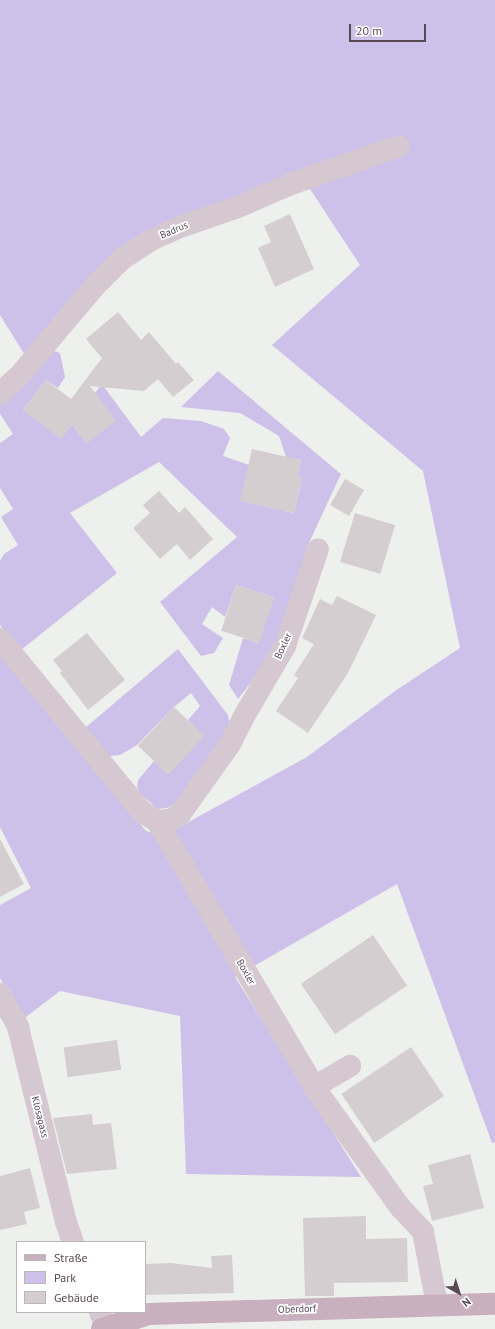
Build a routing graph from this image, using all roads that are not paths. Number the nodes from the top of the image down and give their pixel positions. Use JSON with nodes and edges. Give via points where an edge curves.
{"nodes":[{"id":1,"x":399,"y":146,"type":"dead end"},
{"id":2,"x":0,"y":394,"type":"edge"},
{"id":3,"x":318,"y":549,"type":"dead end"},
{"id":4,"x":0,"y":639,"type":"edge"},
{"id":5,"x":157,"y":821,"type":"junction"},
{"id":6,"x":0,"y":994,"type":"edge"},
{"id":7,"x":350,"y":1066,"type":"dead end"},
{"id":8,"x":314,"y":1087,"type":"junction"},
{"id":9,"x":73,"y":1241,"type":"edge"},
{"id":10,"x":495,"y":1304,"type":"edge"},
{"id":11,"x":437,"y":1305,"type":"junction"},
{"id":12,"x":103,"y":1323,"type":"edge"}],
"edges":[{"from":1,"to":2,"type":"street","name":"Badrus","via":[[183,226],[151,240],[122,258],[19,376]]},
{"from":3,"to":5,"type":"street","name":"Boxler","via":[[285,646],[230,744],[181,813],[170,820]]},
{"from":4,"to":5,"type":"street","name":"Boxler","via":[[142,812]]},
{"from":5,"to":8,"type":"street","name":"Boxler"},
{"from":6,"to":9,"type":"street","name":"Klosagass","via":[[18,1027]]},
{"from":7,"to":8,"type":"street"},
{"from":8,"to":11,"type":"street","name":"Boxler","via":[[400,1207],[423,1232]]},
{"from":10,"to":11,"type":"main road","name":"Oberdorf"},
{"from":11,"to":12,"type":"main road","name":"Oberdorf","via":[[149,1314]]}]}
